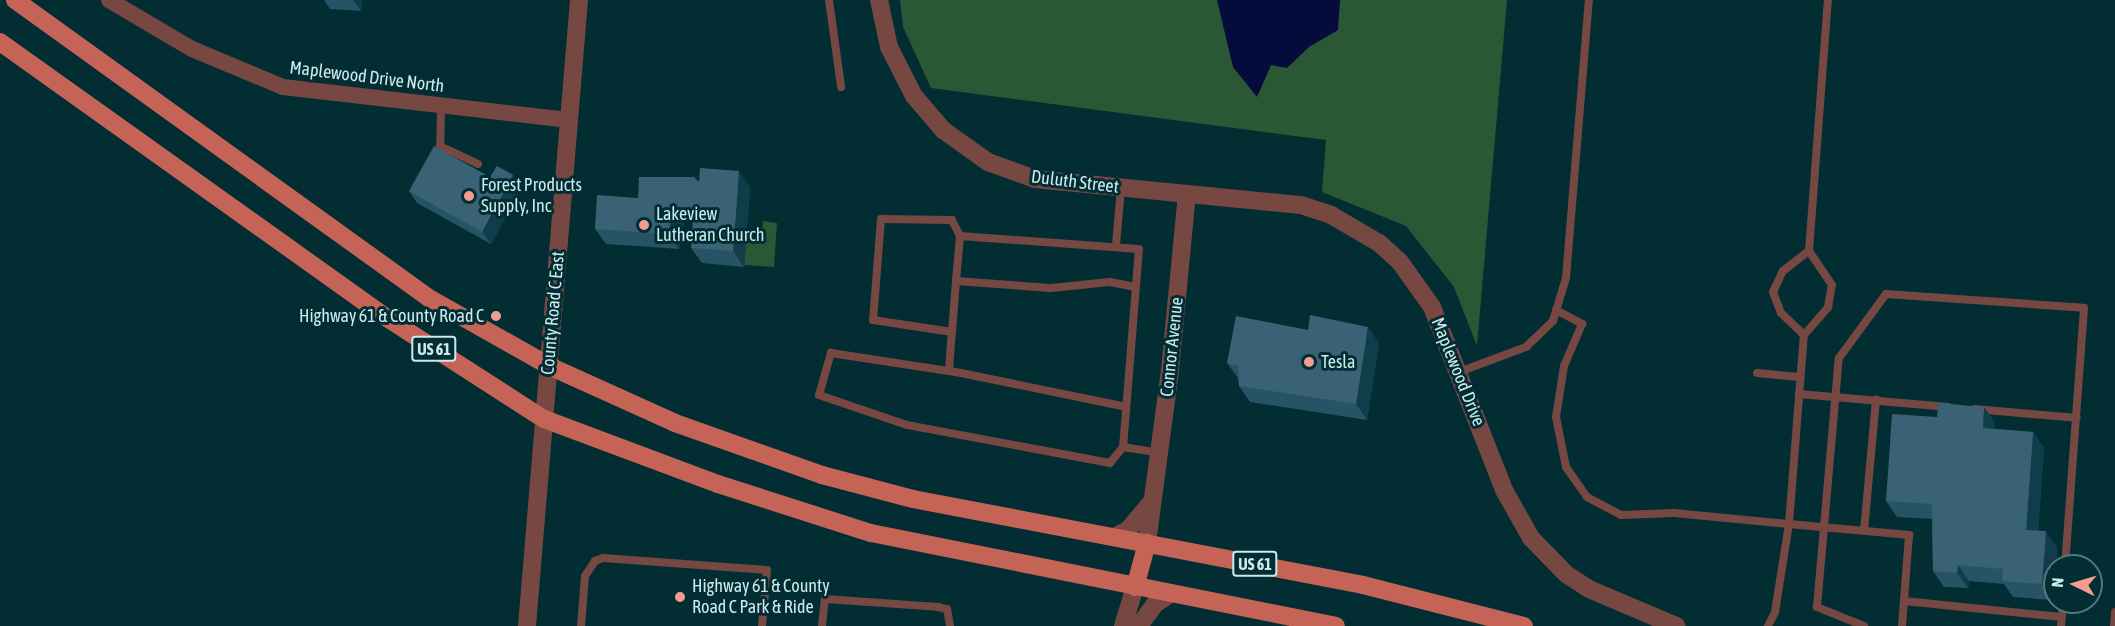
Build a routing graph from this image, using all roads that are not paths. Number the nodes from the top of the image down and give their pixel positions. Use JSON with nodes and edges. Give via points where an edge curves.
{"nodes":[{"id":1,"x":15,"y":0,"type":"edge"},
{"id":2,"x":109,"y":0,"type":"edge"},
{"id":3,"x":579,"y":0,"type":"edge"},
{"id":4,"x":830,"y":0,"type":"edge"},
{"id":5,"x":879,"y":0,"type":"edge"},
{"id":6,"x":1589,"y":0,"type":"edge"},
{"id":7,"x":1828,"y":0,"type":"edge"},
{"id":8,"x":0,"y":42,"type":"edge"},
{"id":9,"x":840,"y":87,"type":"dead end"},
{"id":10,"x":441,"y":107,"type":"junction"},
{"id":11,"x":568,"y":120,"type":"junction"},
{"id":12,"x":478,"y":164,"type":"dead end"},
{"id":13,"x":1121,"y":188,"type":"junction"},
{"id":14,"x":1187,"y":194,"type":"junction"},
{"id":15,"x":960,"y":236,"type":"junction"},
{"id":16,"x":1116,"y":245,"type":"junction"},
{"id":17,"x":1809,"y":251,"type":"junction"},
{"id":18,"x":957,"y":280,"type":"junction"},
{"id":19,"x":1136,"y":287,"type":"junction"},
{"id":20,"x":1556,"y":310,"type":"junction"},
{"id":21,"x":952,"y":332,"type":"junction"},
{"id":22,"x":1804,"y":335,"type":"junction"},
{"id":23,"x":549,"y":366,"type":"junction"},
{"id":24,"x":949,"y":371,"type":"junction"},
{"id":25,"x":1459,"y":372,"type":"junction"},
{"id":26,"x":1757,"y":373,"type":"dead end"},
{"id":27,"x":1800,"y":376,"type":"junction"},
{"id":28,"x":1799,"y":394,"type":"junction"},
{"id":29,"x":1833,"y":397,"type":"junction"},
{"id":30,"x":1876,"y":400,"type":"junction"},
{"id":31,"x":1126,"y":407,"type":"junction"},
{"id":32,"x":2076,"y":418,"type":"junction"},
{"id":33,"x":544,"y":419,"type":"junction"},
{"id":34,"x":1123,"y":447,"type":"junction"},
{"id":35,"x":1159,"y":453,"type":"junction"},
{"id":36,"x":1154,"y":499,"type":"junction"},
{"id":37,"x":1789,"y":524,"type":"junction"},
{"id":38,"x":1824,"y":527,"type":"junction"},
{"id":39,"x":1864,"y":531,"type":"junction"},
{"id":40,"x":1114,"y":537,"type":"junction"},
{"id":41,"x":1147,"y":543,"type":"junction"},
{"id":42,"x":2066,"y":554,"type":"edge"},
{"id":43,"x":1135,"y":587,"type":"junction"},
{"id":44,"x":1170,"y":594,"type":"junction"},
{"id":45,"x":1904,"y":601,"type":"junction"},
{"id":46,"x":2115,"y":612,"type":"edge"},
{"id":47,"x":2061,"y":622,"type":"edge"},
{"id":48,"x":527,"y":626,"type":"edge"},
{"id":49,"x":581,"y":626,"type":"edge"},
{"id":50,"x":762,"y":626,"type":"edge"},
{"id":51,"x":822,"y":626,"type":"edge"},
{"id":52,"x":950,"y":626,"type":"edge"},
{"id":53,"x":1123,"y":626,"type":"edge"},
{"id":54,"x":1139,"y":626,"type":"edge"},
{"id":55,"x":1336,"y":626,"type":"edge"},
{"id":56,"x":1524,"y":626,"type":"edge"},
{"id":57,"x":1676,"y":626,"type":"edge"},
{"id":58,"x":1768,"y":626,"type":"edge"},
{"id":59,"x":1863,"y":626,"type":"edge"},
{"id":60,"x":1902,"y":626,"type":"edge"},
{"id":61,"x":2114,"y":626,"type":"edge"}],
"edges":[{"from":1,"to":23,"type":"main road","number":"US 61","via":[[429,298]]},
{"from":2,"to":10,"type":"street","name":"Maplewood Drive North","via":[[192,49],[283,87]]},
{"from":3,"to":11,"type":"street","name":"County Road C East"},
{"from":4,"to":9,"type":"lane"},
{"from":5,"to":13,"type":"street","name":"Duluth Street","via":[[889,47],[905,81],[932,119],[965,148],[988,162],[1035,179]]},
{"from":6,"to":20,"type":"lane","via":[[1566,278]]},
{"from":7,"to":17,"type":"lane"},
{"from":8,"to":33,"type":"main road","number":"US 61","via":[[387,318]]},
{"from":10,"to":11,"type":"street","name":"Maplewood Drive North"},
{"from":10,"to":12,"type":"lane","via":[[440,146]]},
{"from":11,"to":23,"type":"street","name":"County Road C East"},
{"from":13,"to":14,"type":"street","name":"Duluth Street"},
{"from":13,"to":16,"type":"lane"},
{"from":14,"to":25,"type":"street","name":"Maplewood Drive","via":[[1301,205],[1356,228],[1400,262],[1417,284],[1432,307]]},
{"from":14,"to":35,"type":"street","name":"Connor Avenue"},
{"from":15,"to":16,"type":"lane"},
{"from":15,"to":18,"type":"lane"},
{"from":15,"to":21,"type":"lane","via":[[952,220],[881,219],[873,321]]},
{"from":16,"to":19,"type":"lane","via":[[1139,249]]},
{"from":17,"to":22,"type":"lane","via":[[1832,285],[1828,307]]},
{"from":17,"to":22,"type":"lane","via":[[1783,271],[1773,292],[1781,313]]},
{"from":18,"to":19,"type":"lane","via":[[1051,288],[1110,282]]},
{"from":18,"to":21,"type":"lane"},
{"from":19,"to":31,"type":"lane"},
{"from":20,"to":25,"type":"lane","via":[[1553,321],[1526,347]]},
{"from":20,"to":37,"type":"lane","via":[[1582,324],[1564,366],[1556,417],[1566,467],[1587,497],[1621,515],[1674,513]]},
{"from":21,"to":24,"type":"lane"},
{"from":22,"to":27,"type":"lane"},
{"from":23,"to":33,"type":"street","name":"County Road C East"},
{"from":23,"to":40,"type":"main road","number":"US 61","via":[[675,423],[822,475],[913,499]]},
{"from":24,"to":31,"type":"lane"},
{"from":24,"to":34,"type":"lane","via":[[831,353],[819,395],[907,425],[1110,463]]},
{"from":25,"to":57,"type":"street","name":"Maplewood Drive","via":[[1504,490],[1538,547],[1589,589]]},
{"from":26,"to":27,"type":"lane"},
{"from":27,"to":28,"type":"lane"},
{"from":28,"to":29,"type":"lane"},
{"from":28,"to":37,"type":"lane"},
{"from":29,"to":30,"type":"lane"},
{"from":29,"to":32,"type":"lane","via":[[1839,358],[1886,294],[2084,308]]},
{"from":29,"to":38,"type":"lane"},
{"from":30,"to":32,"type":"lane"},
{"from":30,"to":39,"type":"lane"},
{"from":31,"to":34,"type":"lane"},
{"from":32,"to":42,"type":"lane"},
{"from":33,"to":43,"type":"main road","number":"US 61","via":[[718,484],[871,533]]},
{"from":33,"to":48,"type":"street","name":"County Road C East"},
{"from":34,"to":35,"type":"lane"},
{"from":35,"to":36,"type":"street","name":"Connor Avenue"},
{"from":36,"to":40,"type":"street","via":[[1141,518]]},
{"from":36,"to":41,"type":"street","name":"Connor Avenue"},
{"from":37,"to":38,"type":"lane"},
{"from":37,"to":58,"type":"lane","via":[[1775,612]]},
{"from":38,"to":39,"type":"lane"},
{"from":38,"to":59,"type":"lane","via":[[1817,607]]},
{"from":39,"to":45,"type":"lane","via":[[1909,535]]},
{"from":40,"to":41,"type":"main road","number":"US 61"},
{"from":41,"to":43,"type":"main road","name":"Connor Avenue"},
{"from":41,"to":56,"type":"main road","number":"US 61","via":[[1363,585]]},
{"from":43,"to":44,"type":"main road","number":"US 61"},
{"from":43,"to":53,"type":"street"},
{"from":44,"to":54,"type":"street","via":[[1155,604]]},
{"from":44,"to":55,"type":"main road","number":"US 61"},
{"from":45,"to":47,"type":"lane"},
{"from":45,"to":60,"type":"lane"},
{"from":46,"to":61,"type":"lane"},
{"from":49,"to":50,"type":"lane","via":[[585,576],[595,561],[603,558],[767,570]]},
{"from":51,"to":52,"type":"lane","via":[[825,599],[938,607],[947,609]]}]}
